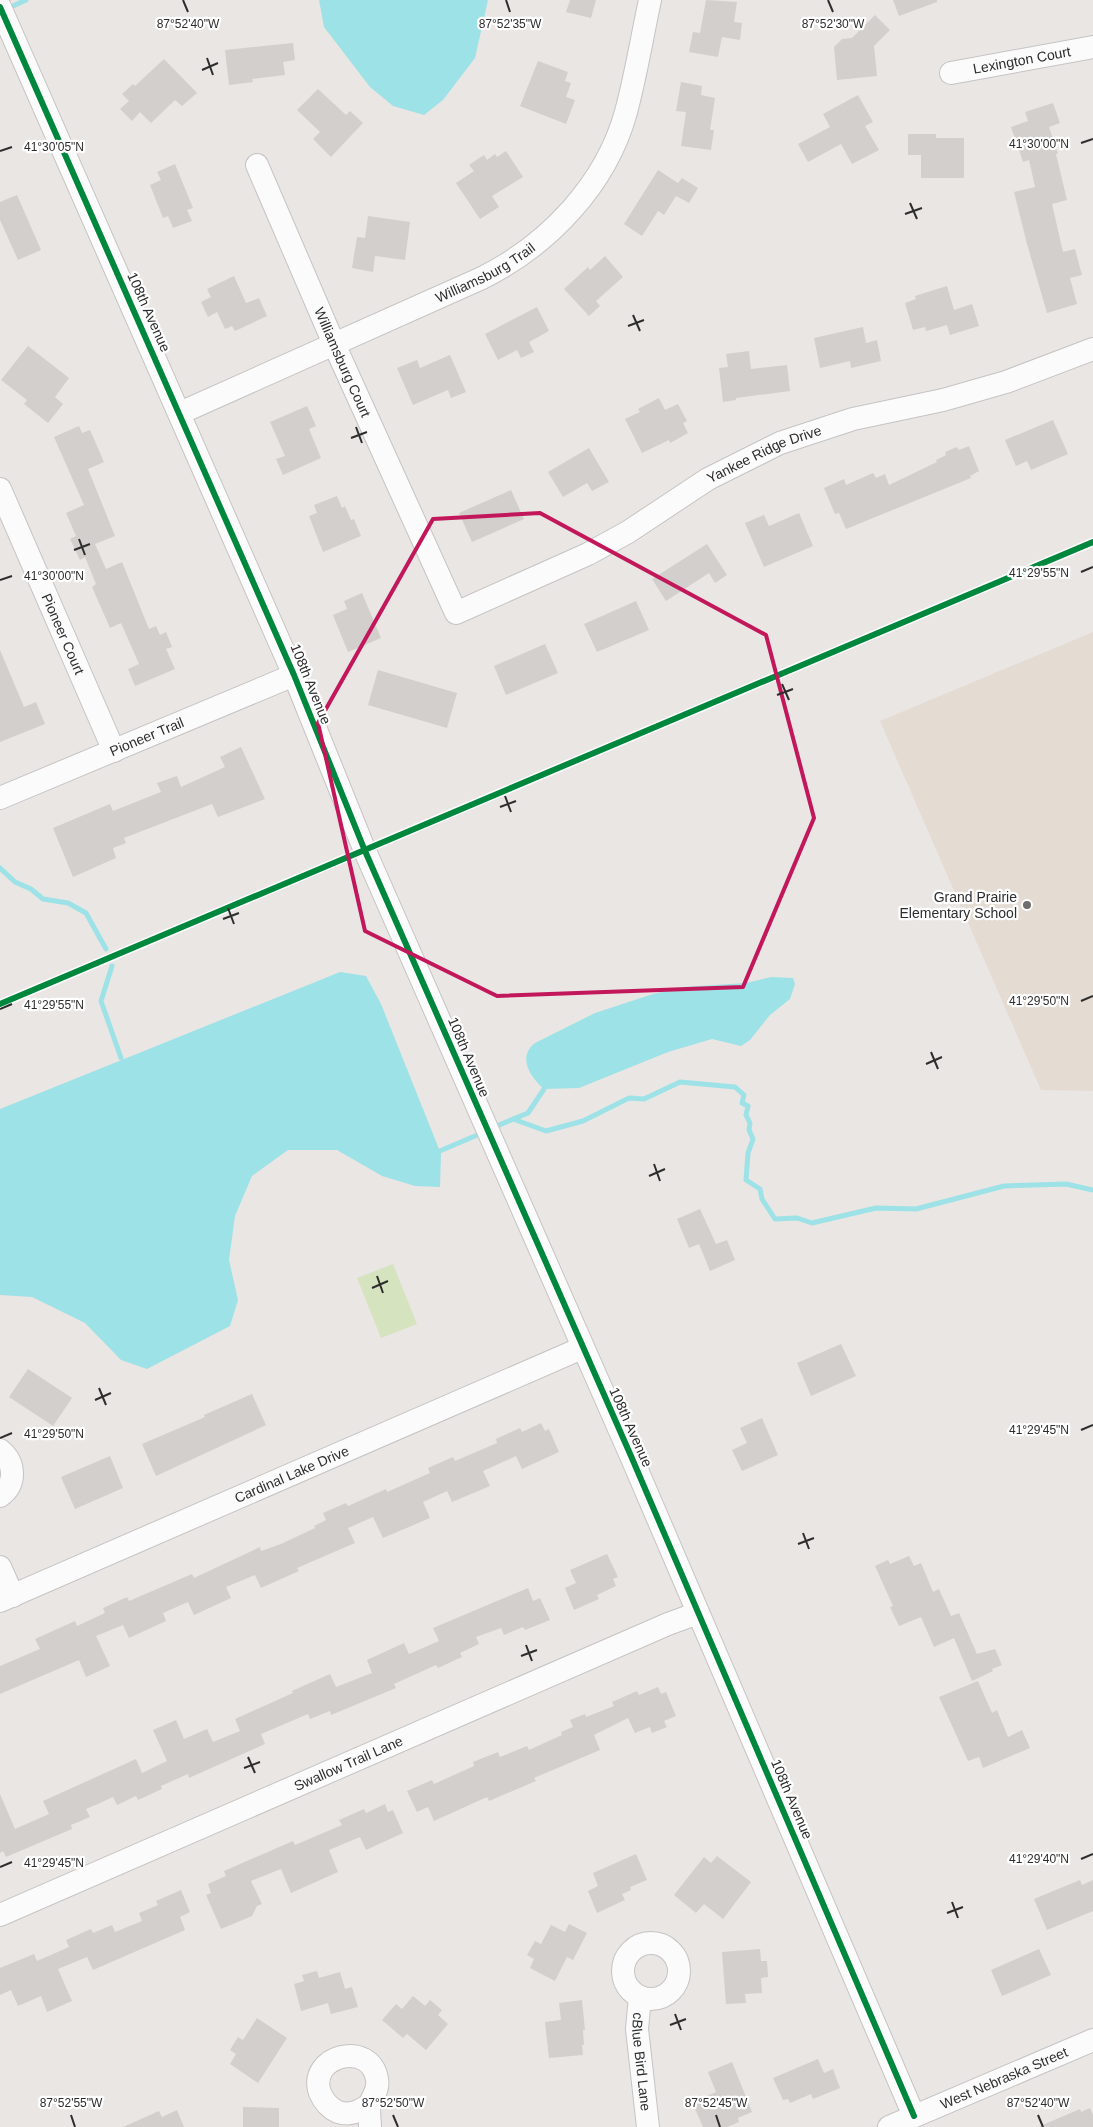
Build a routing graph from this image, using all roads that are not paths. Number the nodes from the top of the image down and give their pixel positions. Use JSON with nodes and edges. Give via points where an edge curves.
{"nodes":[{"id":1,"x":650,"y":0,"type":"edge"},
{"id":2,"x":0,"y":7,"type":"edge"},
{"id":3,"x":1093,"y":47,"type":"edge"},
{"id":4,"x":952,"y":73,"type":"dead end"},
{"id":5,"x":257,"y":165,"type":"dead end"},
{"id":6,"x":334,"y":344,"type":"junction"},
{"id":7,"x":1093,"y":349,"type":"edge"},
{"id":8,"x":180,"y":413,"type":"junction"},
{"id":9,"x":0,"y":489,"type":"edge"},
{"id":10,"x":456,"y":613,"type":"joint"},
{"id":11,"x":294,"y":675,"type":"junction"},
{"id":12,"x":114,"y":751,"type":"junction"},
{"id":13,"x":0,"y":798,"type":"edge"},
{"id":14,"x":582,"y":1348,"type":"junction"},
{"id":15,"x":0,"y":1450,"type":"edge"},
{"id":16,"x":0,"y":1496,"type":"edge"},
{"id":17,"x":0,"y":1566,"type":"edge"},
{"id":18,"x":6,"y":1599,"type":"edge"},
{"id":19,"x":698,"y":1613,"type":"junction"},
{"id":20,"x":0,"y":1915,"type":"edge"},
{"id":21,"x":640,"y":1997,"type":"dead end"},
{"id":22,"x":1093,"y":2040,"type":"edge"},
{"id":23,"x":370,"y":2104,"type":"dead end"},
{"id":24,"x":914,"y":2116,"type":"junction"},
{"id":25,"x":370,"y":2127,"type":"edge"},
{"id":26,"x":648,"y":2127,"type":"edge"},
{"id":27,"x":889,"y":2127,"type":"edge"}],
"edges":[{"from":1,"to":6,"type":"street","name":"Williamsburg Trail","via":[[626,114],[595,180],[566,217],[534,246],[505,266]]},
{"from":2,"to":8,"type":"street","name":"108th Avenue"},
{"from":3,"to":4,"type":"street","name":"Lexington Court"},
{"from":5,"to":6,"type":"street","name":"Williamsburg Court"},
{"from":6,"to":8,"type":"street","name":"Williamsburg Trail"},
{"from":6,"to":10,"type":"street","name":"Williamsburg Court"},
{"from":7,"to":10,"type":"street","name":"Yankee Ridge Drive","via":[[1006,382],[943,400],[853,419],[780,443],[708,479],[628,532],[588,554]]},
{"from":8,"to":11,"type":"street","name":"108th Avenue"},
{"from":9,"to":12,"type":"street","name":"Pioneer Court"},
{"from":11,"to":12,"type":"street","name":"Pioneer Trail"},
{"from":11,"to":14,"type":"street","name":"108th Avenue","via":[[365,851]]},
{"from":12,"to":13,"type":"street","name":"Pioneer Trail"},
{"from":14,"to":18,"type":"street","name":"Cardinal Lake Drive"},
{"from":14,"to":19,"type":"street","name":"108th Avenue"},
{"from":15,"to":16,"type":"street","via":[[8,1458],[12,1476],[10,1485]]},
{"from":17,"to":18,"type":"street"},
{"from":19,"to":20,"type":"street","name":"Swallow Trail Lane"},
{"from":19,"to":24,"type":"street","name":"108th Avenue"},
{"from":21,"to":26,"type":"street","name":"cBlue Bird Lane","via":[[637,2029]]},
{"from":22,"to":24,"type":"street","name":"West Nebraska Street"},
{"from":23,"to":25,"type":"street"},
{"from":24,"to":27,"type":"street","name":"West Nebraska Street"}]}
